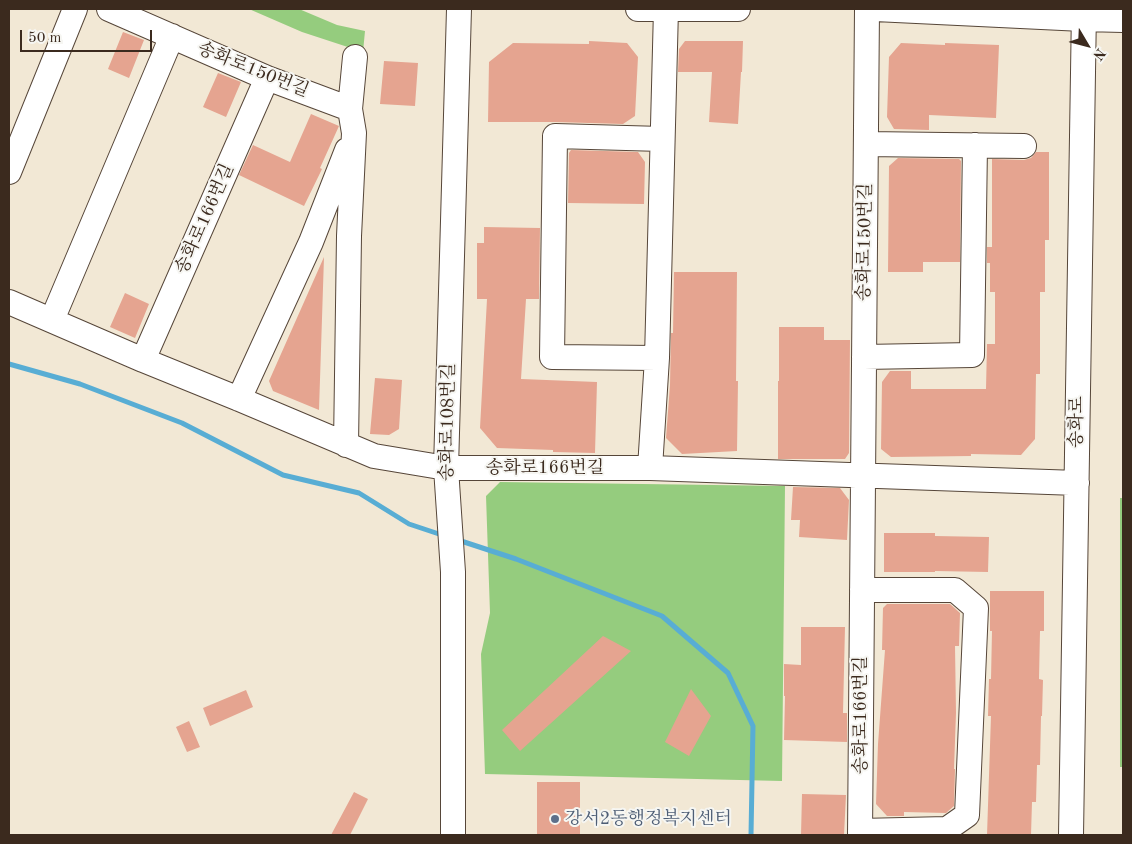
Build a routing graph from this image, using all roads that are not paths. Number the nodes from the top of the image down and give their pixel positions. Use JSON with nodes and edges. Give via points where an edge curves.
{"nodes":[{"id":1,"x":75,"y":9,"type":"edge"},
{"id":2,"x":108,"y":9,"type":"edge"},
{"id":3,"x":459,"y":9,"type":"edge"},
{"id":4,"x":638,"y":9,"type":"edge"},
{"id":5,"x":666,"y":9,"type":"edge"},
{"id":6,"x":738,"y":9,"type":"edge"},
{"id":7,"x":867,"y":9,"type":"edge"},
{"id":8,"x":875,"y":9,"type":"edge"},
{"id":9,"x":1084,"y":14,"type":"edge"},
{"id":10,"x":1123,"y":20,"type":"edge"},
{"id":11,"x":172,"y":36,"type":"junction"},
{"id":12,"x":355,"y":57,"type":"dead end"},
{"id":13,"x":267,"y":78,"type":"junction"},
{"id":14,"x":350,"y":109,"type":"junction"},
{"id":15,"x":354,"y":133,"type":"junction"},
{"id":16,"x":662,"y":139,"type":"junction"},
{"id":17,"x":866,"y":144,"type":"junction"},
{"id":18,"x":975,"y":145,"type":"junction"},
{"id":19,"x":1024,"y":146,"type":"dead end"},
{"id":20,"x":9,"y":172,"type":"edge"},
{"id":21,"x":349,"y":236,"type":"junction"},
{"id":22,"x":311,"y":242,"type":"junction"},
{"id":23,"x":9,"y":302,"type":"edge"},
{"id":24,"x":52,"y":320,"type":"junction"},
{"id":25,"x":864,"y":357,"type":"junction"},
{"id":26,"x":657,"y":358,"type":"junction"},
{"id":27,"x":143,"y":360,"type":"junction"},
{"id":28,"x":239,"y":399,"type":"junction"},
{"id":29,"x":346,"y":444,"type":"junction"},
{"id":30,"x":446,"y":468,"type":"junction"},
{"id":31,"x":650,"y":468,"type":"junction"},
{"id":32,"x":863,"y":474,"type":"junction"},
{"id":33,"x":1077,"y":483,"type":"junction"},
{"id":34,"x":862,"y":590,"type":"junction"},
{"id":35,"x":860,"y":833,"type":"edge"},
{"id":36,"x":453,"y":835,"type":"edge"},
{"id":37,"x":1071,"y":835,"type":"edge"}],
"edges":[{"from":1,"to":20,"type":"street"},
{"from":2,"to":11,"type":"street","name":"송화로150번길"},
{"from":3,"to":30,"type":"street","name":"송화로108번길"},
{"from":4,"to":5,"type":"street"},
{"from":5,"to":6,"type":"street"},
{"from":5,"to":16,"type":"street"},
{"from":7,"to":17,"type":"street","name":"송화로150번길"},
{"from":8,"to":9,"type":"street"},
{"from":9,"to":10,"type":"street"},
{"from":9,"to":33,"type":"street","name":"송화로"},
{"from":11,"to":13,"type":"street","name":"송화로150번길"},
{"from":11,"to":24,"type":"street"},
{"from":12,"to":14,"type":"street"},
{"from":13,"to":14,"type":"street","name":"송화로150번길"},
{"from":13,"to":27,"type":"street","name":"송화로166번길"},
{"from":14,"to":15,"type":"street"},
{"from":15,"to":21,"type":"street"},
{"from":15,"to":22,"type":"street"},
{"from":16,"to":26,"type":"street"},
{"from":16,"to":26,"type":"street","via":[[555,136],[552,357]]},
{"from":17,"to":18,"type":"street"},
{"from":17,"to":25,"type":"street","name":"송화로150번길"},
{"from":18,"to":19,"type":"street"},
{"from":18,"to":25,"type":"street","via":[[972,355]]},
{"from":21,"to":22,"type":"street","via":[[340,226],[330,226]]},
{"from":21,"to":29,"type":"street"},
{"from":22,"to":28,"type":"street"},
{"from":23,"to":24,"type":"street","name":"송화로166번길"},
{"from":24,"to":27,"type":"street","name":"송화로166번길"},
{"from":25,"to":32,"type":"street","name":"송화로150번길"},
{"from":26,"to":31,"type":"street"},
{"from":27,"to":28,"type":"street","name":"송화로166번길"},
{"from":28,"to":29,"type":"street","name":"송화로166번길"},
{"from":29,"to":30,"type":"street","name":"송화로166번길","via":[[374,456]]},
{"from":30,"to":31,"type":"street","name":"송화로166번길"},
{"from":30,"to":36,"type":"street","name":"송화로108번길","via":[[453,572]]},
{"from":31,"to":32,"type":"street","name":"송화로166번길"},
{"from":32,"to":33,"type":"street","name":"송화로166번길"},
{"from":32,"to":34,"type":"street","name":"송화로166번길"},
{"from":33,"to":37,"type":"street","name":"송화로"},
{"from":34,"to":35,"type":"street","name":"송화로166번길"},
{"from":34,"to":35,"type":"street","via":[[955,590],[976,608],[967,815],[947,829]]}]}
